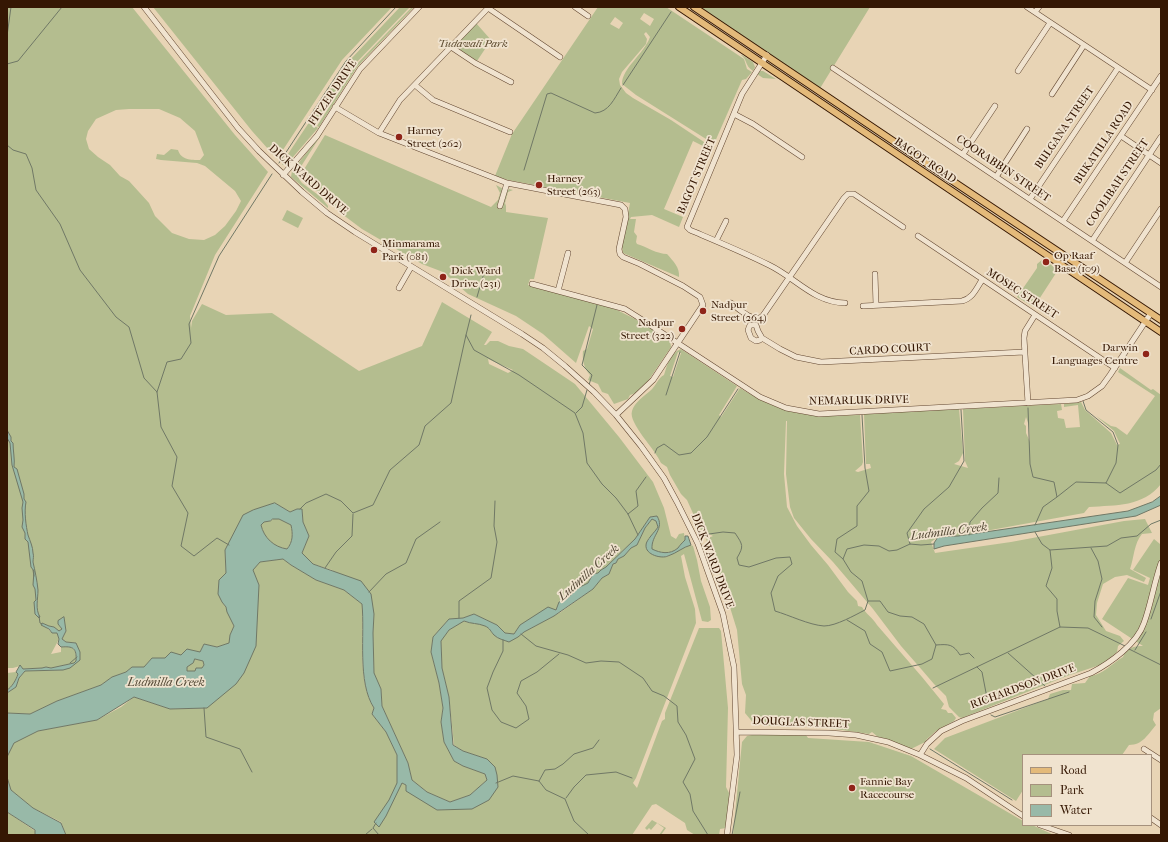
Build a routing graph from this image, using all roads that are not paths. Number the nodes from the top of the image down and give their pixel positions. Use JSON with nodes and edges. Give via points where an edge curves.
{"nodes":[{"id":1,"x":144,"y":7,"type":"edge"},
{"id":2,"x":419,"y":7,"type":"edge"},
{"id":3,"x":575,"y":7,"type":"edge"},
{"id":4,"x":679,"y":7,"type":"edge"},
{"id":5,"x":694,"y":7,"type":"edge"},
{"id":6,"x":1027,"y":7,"type":"edge"},
{"id":7,"x":1039,"y":7,"type":"edge"},
{"id":8,"x":489,"y":8,"type":"edge"},
{"id":9,"x":1035,"y":12,"type":"junction"},
{"id":10,"x":588,"y":16,"type":"dead end"},
{"id":11,"x":1050,"y":23,"type":"junction"},
{"id":12,"x":1084,"y":45,"type":"junction"},
{"id":13,"x":451,"y":47,"type":"junction"},
{"id":14,"x":767,"y":56,"type":"junction"},
{"id":15,"x":560,"y":57,"type":"dead end"},
{"id":16,"x":762,"y":62,"type":"junction"},
{"id":17,"x":833,"y":68,"type":"dead end"},
{"id":18,"x":1118,"y":68,"type":"junction"},
{"id":19,"x":1018,"y":71,"type":"dead end"},
{"id":20,"x":1161,"y":76,"type":"edge"},
{"id":21,"x":512,"y":82,"type":"dead end"},
{"id":22,"x":415,"y":85,"type":"junction"},
{"id":23,"x":1152,"y":90,"type":"junction"},
{"id":24,"x":1052,"y":94,"type":"dead end"},
{"id":25,"x":995,"y":106,"type":"dead end"},
{"id":26,"x":335,"y":107,"type":"junction"},
{"id":27,"x":734,"y":114,"type":"junction"},
{"id":28,"x":1028,"y":129,"type":"dead end"},
{"id":29,"x":510,"y":132,"type":"dead end"},
{"id":30,"x":378,"y":133,"type":"junction"},
{"id":31,"x":1121,"y":136,"type":"junction"},
{"id":32,"x":1161,"y":136,"type":"edge"},
{"id":33,"x":963,"y":154,"type":"junction"},
{"id":34,"x":1149,"y":155,"type":"junction"},
{"id":35,"x":802,"y":157,"type":"dead end"},
{"id":36,"x":1161,"y":163,"type":"edge"},
{"id":37,"x":283,"y":175,"type":"junction"},
{"id":38,"x":996,"y":177,"type":"junction"},
{"id":39,"x":507,"y":183,"type":"junction"},
{"id":40,"x":1030,"y":199,"type":"junction"},
{"id":41,"x":500,"y":206,"type":"dead end"},
{"id":42,"x":1161,"y":209,"type":"edge"},
{"id":43,"x":726,"y":221,"type":"dead end"},
{"id":44,"x":1063,"y":222,"type":"junction"},
{"id":45,"x":903,"y":227,"type":"dead end"},
{"id":46,"x":918,"y":236,"type":"dead end"},
{"id":47,"x":716,"y":241,"type":"junction"},
{"id":48,"x":1092,"y":241,"type":"junction"},
{"id":49,"x":568,"y":253,"type":"dead end"},
{"id":50,"x":1125,"y":263,"type":"junction"},
{"id":51,"x":411,"y":267,"type":"junction"},
{"id":52,"x":875,"y":274,"type":"dead end"},
{"id":53,"x":790,"y":278,"type":"junction"},
{"id":54,"x":982,"y":280,"type":"junction"},
{"id":55,"x":532,"y":284,"type":"dead end"},
{"id":56,"x":1160,"y":284,"type":"edge"},
{"id":57,"x":399,"y":288,"type":"dead end"},
{"id":58,"x":558,"y":291,"type":"junction"},
{"id":59,"x":731,"y":303,"type":"dead end"},
{"id":60,"x":845,"y":303,"type":"dead end"},
{"id":61,"x":876,"y":305,"type":"junction"},
{"id":62,"x":863,"y":306,"type":"dead end"},
{"id":63,"x":1151,"y":314,"type":"junction"},
{"id":64,"x":1036,"y":315,"type":"junction"},
{"id":65,"x":1161,"y":320,"type":"edge"},
{"id":66,"x":1146,"y":321,"type":"junction"},
{"id":67,"x":1161,"y":332,"type":"edge"},
{"id":68,"x":762,"y":338,"type":"dead end"},
{"id":69,"x":678,"y":344,"type":"junction"},
{"id":70,"x":1024,"y":352,"type":"junction"},
{"id":71,"x":1115,"y":368,"type":"junction"},
{"id":72,"x":1028,"y":403,"type":"junction"},
{"id":73,"x":616,"y":415,"type":"junction"},
{"id":74,"x":1161,"y":563,"type":"edge"},
{"id":75,"x":736,"y":732,"type":"junction"},
{"id":76,"x":1144,"y":749,"type":"dead end"},
{"id":77,"x":1152,"y":754,"type":"edge"},
{"id":78,"x":1152,"y":754,"type":"edge"},
{"id":79,"x":920,"y":755,"type":"junction"},
{"id":80,"x":1161,"y":760,"type":"edge"},
{"id":81,"x":1022,"y":815,"type":"edge"},
{"id":82,"x":1152,"y":819,"type":"edge"},
{"id":83,"x":1161,"y":825,"type":"edge"},
{"id":84,"x":1043,"y":826,"type":"edge"},
{"id":85,"x":727,"y":835,"type":"edge"},
{"id":86,"x":1069,"y":835,"type":"edge"}],
"edges":[{"from":1,"to":37,"type":"street","name":"DICK WARD DRIVE","via":[[238,128]]},
{"from":2,"to":26,"type":"street","name":"FITZER DRIVE","via":[[360,69]]},
{"from":3,"to":10,"type":"street"},
{"from":4,"to":16,"type":"main road","name":"BAGOT ROAD"},
{"from":5,"to":14,"type":"main road","name":"BAGOT ROAD"},
{"from":6,"to":9,"type":"street"},
{"from":7,"to":9,"type":"street"},
{"from":8,"to":13,"type":"street"},
{"from":8,"to":15,"type":"street"},
{"from":9,"to":11,"type":"street"},
{"from":11,"to":12,"type":"street"},
{"from":11,"to":19,"type":"street"},
{"from":12,"to":18,"type":"street"},
{"from":12,"to":24,"type":"street"},
{"from":13,"to":21,"type":"street"},
{"from":13,"to":22,"type":"street"},
{"from":14,"to":16,"type":"street","name":"BAGOT STREET"},
{"from":14,"to":63,"type":"main road","name":"BAGOT ROAD"},
{"from":16,"to":27,"type":"street","name":"BAGOT STREET","via":[[742,94]]},
{"from":16,"to":66,"type":"main road","name":"BAGOT ROAD"},
{"from":17,"to":33,"type":"street","name":"COORABBIN STREET"},
{"from":18,"to":23,"type":"street"},
{"from":18,"to":40,"type":"street","name":"BULGANA STREET"},
{"from":20,"to":23,"type":"street","name":"BUKATILLA ROAD"},
{"from":22,"to":29,"type":"street","via":[[433,100]]},
{"from":22,"to":30,"type":"street","via":[[400,100]]},
{"from":23,"to":31,"type":"street","name":"BUKATILLA ROAD"},
{"from":25,"to":33,"type":"street"},
{"from":26,"to":30,"type":"street"},
{"from":26,"to":37,"type":"street","name":"FITZER DRIVE","via":[[317,136]]},
{"from":27,"to":35,"type":"street","via":[[754,124]]},
{"from":27,"to":47,"type":"street","name":"BAGOT STREET","via":[[687,225],[690,230]]},
{"from":28,"to":38,"type":"street"},
{"from":30,"to":39,"type":"street"},
{"from":31,"to":34,"type":"street"},
{"from":31,"to":44,"type":"street","name":"BUKATILLA ROAD"},
{"from":32,"to":34,"type":"street","name":"COOLIBAH STREET"},
{"from":33,"to":38,"type":"street","name":"COORABBIN STREET"},
{"from":34,"to":36,"type":"street"},
{"from":34,"to":48,"type":"street","name":"COOLIBAH STREET"},
{"from":37,"to":51,"type":"street","name":"DICK WARD DRIVE","via":[[327,213]]},
{"from":38,"to":40,"type":"street","name":"COORABBIN STREET"},
{"from":39,"to":41,"type":"street"},
{"from":39,"to":69,"type":"street","via":[[621,205],[625,209],[626,217],[620,254],[683,286],[700,297],[703,302],[702,308]]},
{"from":40,"to":44,"type":"street","name":"COORABBIN STREET"},
{"from":42,"to":50,"type":"street"},
{"from":43,"to":47,"type":"street"},
{"from":44,"to":48,"type":"street","name":"COORABBIN STREET"},
{"from":45,"to":53,"type":"street","via":[[854,194],[848,194]]},
{"from":46,"to":54,"type":"street","name":"MOSEC STREET"},
{"from":47,"to":53,"type":"street","name":"BAGOT STREET","via":[[770,265]]},
{"from":48,"to":50,"type":"street","name":"COORABBIN STREET"},
{"from":49,"to":58,"type":"street"},
{"from":50,"to":56,"type":"street","name":"COORABBIN STREET"},
{"from":51,"to":57,"type":"street"},
{"from":51,"to":73,"type":"street","name":"DICK WARD DRIVE","via":[[543,348]]},
{"from":52,"to":61,"type":"street"},
{"from":53,"to":59,"type":"street","via":[[760,318],[754,318]]},
{"from":53,"to":60,"type":"street","name":"BAGOT STREET","via":[[815,296]]},
{"from":54,"to":61,"type":"street","via":[[972,296],[962,301]]},
{"from":54,"to":64,"type":"street","name":"MOSEC STREET"},
{"from":55,"to":58,"type":"street","name":"NEMARLUK DRIVE"},
{"from":58,"to":69,"type":"street","name":"NEMARLUK DRIVE","via":[[625,310]]},
{"from":61,"to":62,"type":"street"},
{"from":63,"to":65,"type":"main road","name":"BAGOT ROAD"},
{"from":63,"to":66,"type":"street","name":"NEMARLUK DRIVE"},
{"from":64,"to":70,"type":"street","via":[[1024,335]]},
{"from":64,"to":71,"type":"street","name":"MOSEC STREET"},
{"from":66,"to":67,"type":"main road","name":"BAGOT ROAD"},
{"from":66,"to":71,"type":"street","name":"NEMARLUK DRIVE"},
{"from":68,"to":70,"type":"street","name":"CARDO COURT","via":[[792,356],[821,362]]},
{"from":69,"to":72,"type":"street","name":"NEMARLUK DRIVE","via":[[760,397],[786,408],[806,412],[848,413]]},
{"from":69,"to":73,"type":"street","via":[[650,384]]},
{"from":70,"to":72,"type":"street"},
{"from":71,"to":72,"type":"street","name":"NEMARLUK DRIVE","via":[[1102,386],[1082,398]]},
{"from":73,"to":75,"type":"street","name":"DICK WARD DRIVE","via":[[664,478],[698,544],[723,614],[734,667]]},
{"from":74,"to":79,"type":"street","name":"RICHARDSON DRIVE","via":[[1144,625],[1127,647],[1104,666],[941,731]]},
{"from":75,"to":79,"type":"street","name":"DOUGLAS STREET","via":[[856,735],[888,742]]},
{"from":75,"to":85,"type":"street","name":"DICK WARD DRIVE","via":[[737,755]]},
{"from":76,"to":77,"type":"street"},
{"from":78,"to":80,"type":"street"},
{"from":79,"to":81,"type":"street","name":"DOUGLAS STREET","via":[[953,772]]},
{"from":82,"to":83,"type":"street"},
{"from":84,"to":86,"type":"street"}]}
